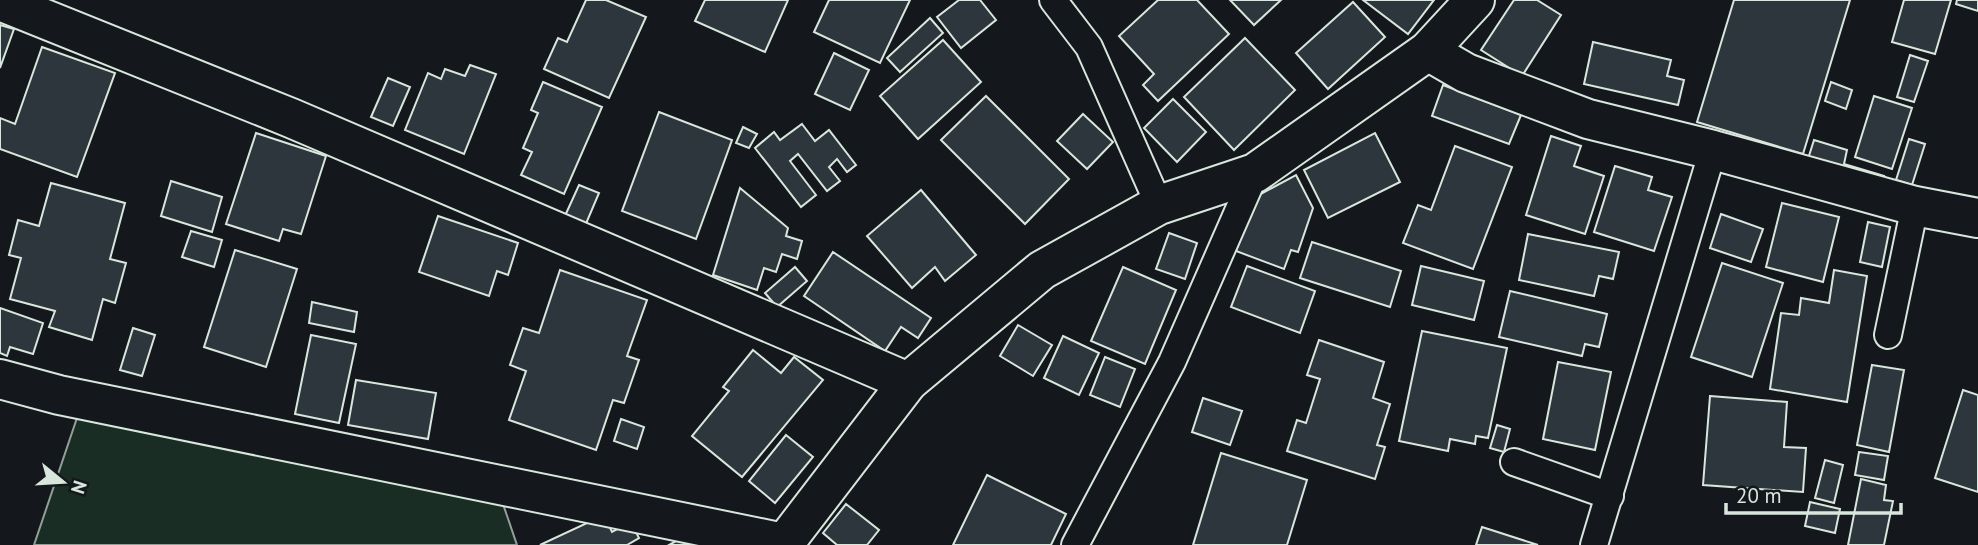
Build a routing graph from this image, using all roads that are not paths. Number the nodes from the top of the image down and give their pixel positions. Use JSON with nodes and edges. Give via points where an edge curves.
{"nodes":[{"id":1,"x":1054,"y":0,"type":"edge"},
{"id":2,"x":1475,"y":0,"type":"edge"},
{"id":3,"x":0,"y":1,"type":"edge"},
{"id":4,"x":1428,"y":51,"type":"junction"},
{"id":5,"x":1713,"y":150,"type":"junction"},
{"id":6,"x":1255,"y":173,"type":"junction"},
{"id":7,"x":1159,"y":205,"type":"junction"},
{"id":8,"x":1915,"y":206,"type":"junction"},
{"id":9,"x":1978,"y":218,"type":"edge"},
{"id":10,"x":1888,"y":335,"type":"dead end"},
{"id":11,"x":0,"y":379,"type":"edge"},
{"id":12,"x":908,"y":382,"type":"junction"},
{"id":13,"x":1514,"y":462,"type":"dead end"},
{"id":14,"x":1610,"y":496,"type":"junction"},
{"id":15,"x":783,"y":544,"type":"edge"},
{"id":16,"x":1075,"y":545,"type":"edge"},
{"id":17,"x":1594,"y":545,"type":"edge"}],
"edges":[{"from":1,"to":7,"type":"lane","via":[[1089,47]]},
{"from":2,"to":4,"type":"street"},
{"from":3,"to":12,"type":"street","via":[[291,118]]},
{"from":4,"to":5,"type":"street","via":[[1466,73],[1588,119]]},
{"from":4,"to":6,"type":"street"},
{"from":5,"to":8,"type":"street"},
{"from":5,"to":14,"type":"lane"},
{"from":6,"to":7,"type":"street"},
{"from":6,"to":16,"type":"lane","via":[[1172,362]]},
{"from":7,"to":12,"type":"street","via":[[1042,270]]},
{"from":8,"to":9,"type":"street"},
{"from":8,"to":10,"type":"lane"},
{"from":11,"to":15,"type":"street","via":[[72,398]]},
{"from":12,"to":15,"type":"street"},
{"from":13,"to":14,"type":"lane"},
{"from":14,"to":17,"type":"lane"}]}
